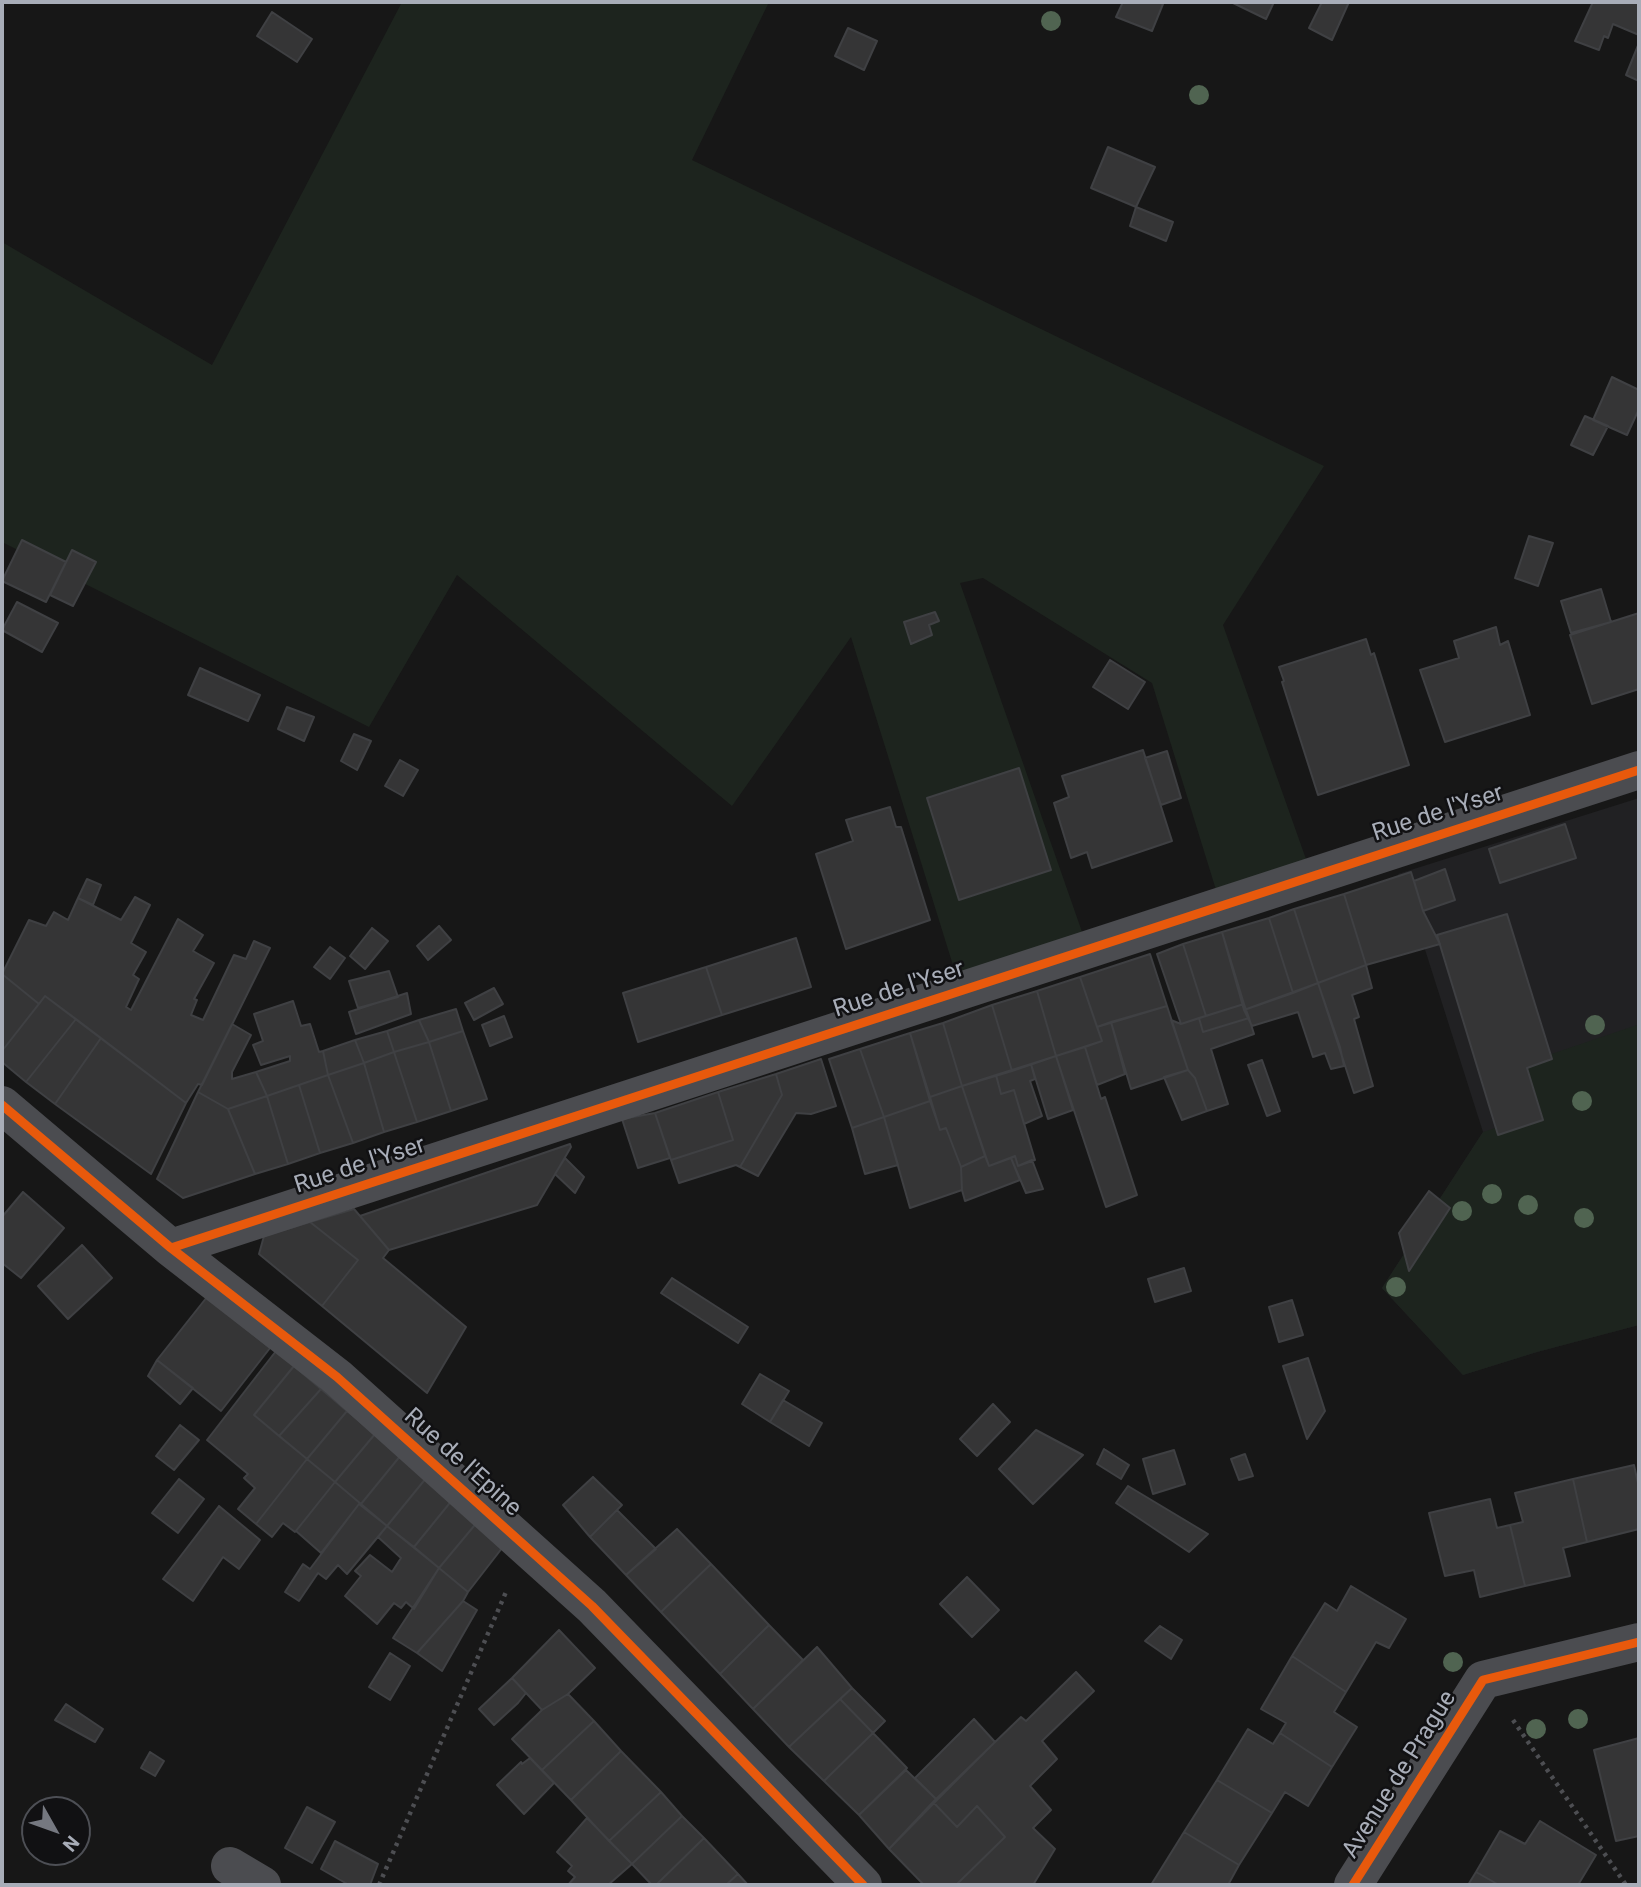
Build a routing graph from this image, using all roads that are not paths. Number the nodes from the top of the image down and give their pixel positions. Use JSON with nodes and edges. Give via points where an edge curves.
{"nodes":[{"id":1,"x":1639,"y":770,"type":"edge"},
{"id":2,"x":2,"y":1105,"type":"edge"},
{"id":3,"x":172,"y":1248,"type":"junction"},
{"id":4,"x":1639,"y":1642,"type":"edge"},
{"id":5,"x":230,"y":1866,"type":"dead end"},
{"id":6,"x":262,"y":1885,"type":"edge"},
{"id":7,"x":863,"y":1885,"type":"edge"},
{"id":8,"x":1353,"y":1885,"type":"edge"}],
"edges":[{"from":1,"to":3,"type":"street","name":"Rue de l'Yser"},
{"from":2,"to":3,"type":"street","name":"Rue de l'Epine"},
{"from":3,"to":7,"type":"street","name":"Rue de l'Epine","via":[[337,1377],[593,1606]]},
{"from":4,"to":8,"type":"street","name":"Avenue de Prague","via":[[1483,1681]]},
{"from":5,"to":6,"type":"street"}]}
